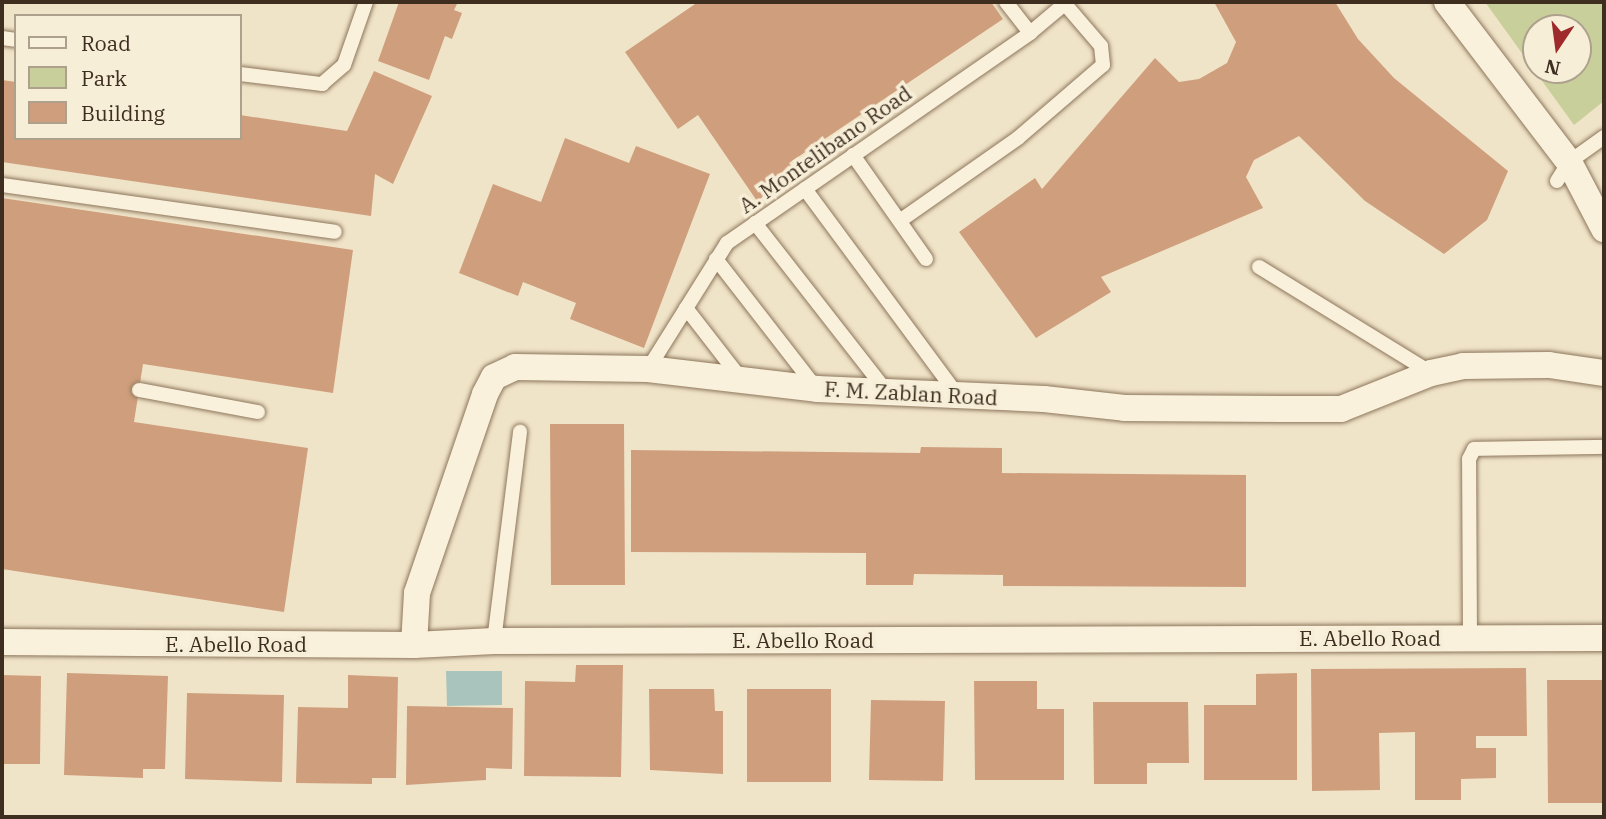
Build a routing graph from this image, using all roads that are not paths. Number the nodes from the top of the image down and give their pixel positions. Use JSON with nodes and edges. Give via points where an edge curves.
{"nodes":[{"id":1,"x":366,"y":2,"type":"edge"},
{"id":2,"x":1006,"y":2,"type":"edge"},
{"id":3,"x":1447,"y":2,"type":"edge"},
{"id":4,"x":1066,"y":3,"type":"edge"},
{"id":5,"x":1030,"y":33,"type":"junction"},
{"id":6,"x":242,"y":74,"type":"edge"},
{"id":7,"x":1604,"y":137,"type":"edge"},
{"id":8,"x":853,"y":155,"type":"junction"},
{"id":9,"x":1563,"y":171,"type":"junction"},
{"id":10,"x":2,"y":186,"type":"edge"},
{"id":11,"x":805,"y":189,"type":"junction"},
{"id":12,"x":901,"y":220,"type":"junction"},
{"id":13,"x":755,"y":223,"type":"junction"},
{"id":14,"x":1604,"y":229,"type":"edge"},
{"id":15,"x":335,"y":232,"type":"dead end"},
{"id":16,"x":716,"y":259,"type":"junction"},
{"id":17,"x":926,"y":259,"type":"dead end"},
{"id":18,"x":1259,"y":267,"type":"dead end"},
{"id":19,"x":686,"y":308,"type":"junction"},
{"id":20,"x":648,"y":369,"type":"junction"},
{"id":21,"x":1432,"y":373,"type":"junction"},
{"id":22,"x":1604,"y":373,"type":"edge"},
{"id":23,"x":743,"y":380,"type":"junction"},
{"id":24,"x":817,"y":389,"type":"junction"},
{"id":25,"x":139,"y":390,"type":"dead end"},
{"id":26,"x":889,"y":394,"type":"junction"},
{"id":27,"x":958,"y":396,"type":"junction"},
{"id":28,"x":258,"y":412,"type":"dead end"},
{"id":29,"x":520,"y":432,"type":"dead end"},
{"id":30,"x":1604,"y":447,"type":"edge"},
{"id":31,"x":1470,"y":638,"type":"junction"},
{"id":32,"x":1604,"y":638,"type":"edge"},
{"id":33,"x":494,"y":640,"type":"junction"},
{"id":34,"x":2,"y":642,"type":"edge"},
{"id":35,"x":414,"y":645,"type":"junction"}],
"edges":[{"from":1,"to":6,"type":"lane","via":[[344,65],[322,84]]},
{"from":2,"to":5,"type":"lane"},
{"from":3,"to":9,"type":"street"},
{"from":4,"to":5,"type":"lane","name":"A. Montelibano Road"},
{"from":4,"to":12,"type":"lane","via":[[1101,46],[1102,65],[1018,138]]},
{"from":5,"to":8,"type":"lane","name":"A. Montelibano Road"},
{"from":7,"to":9,"type":"lane"},
{"from":8,"to":11,"type":"lane","name":"A. Montelibano Road"},
{"from":8,"to":12,"type":"lane"},
{"from":9,"to":14,"type":"street"},
{"from":10,"to":15,"type":"lane"},
{"from":11,"to":13,"type":"lane","name":"A. Montelibano Road"},
{"from":11,"to":27,"type":"lane"},
{"from":12,"to":17,"type":"lane"},
{"from":13,"to":16,"type":"lane","name":"A. Montelibano Road","via":[[727,243]]},
{"from":13,"to":26,"type":"lane"},
{"from":16,"to":19,"type":"lane","name":"A. Montelibano Road"},
{"from":16,"to":24,"type":"lane"},
{"from":18,"to":21,"type":"lane"},
{"from":19,"to":20,"type":"lane","name":"A. Montelibano Road"},
{"from":19,"to":23,"type":"lane"},
{"from":20,"to":23,"type":"street","name":"F. M. Zablan Road"},
{"from":20,"to":35,"type":"street","name":"F. M. Zablan Road","via":[[515,367],[494,377],[417,593]]},
{"from":21,"to":22,"type":"street","name":"F. M. Zablan Road","via":[[1463,366],[1549,365]]},
{"from":21,"to":27,"type":"street","name":"F. M. Zablan Road","via":[[1341,409],[1125,408]]},
{"from":23,"to":24,"type":"street","name":"F. M. Zablan Road"},
{"from":24,"to":26,"type":"street","name":"F. M. Zablan Road"},
{"from":25,"to":28,"type":"lane"},
{"from":26,"to":27,"type":"street","name":"F. M. Zablan Road"},
{"from":29,"to":33,"type":"lane"},
{"from":30,"to":31,"type":"lane","via":[[1474,449],[1469,459]]},
{"from":31,"to":32,"type":"street","name":"E. Abello Road"},
{"from":31,"to":33,"type":"street","name":"E. Abello Road"},
{"from":33,"to":35,"type":"street","name":"E. Abello Road"},
{"from":34,"to":35,"type":"street","name":"E. Abello Road"}]}
